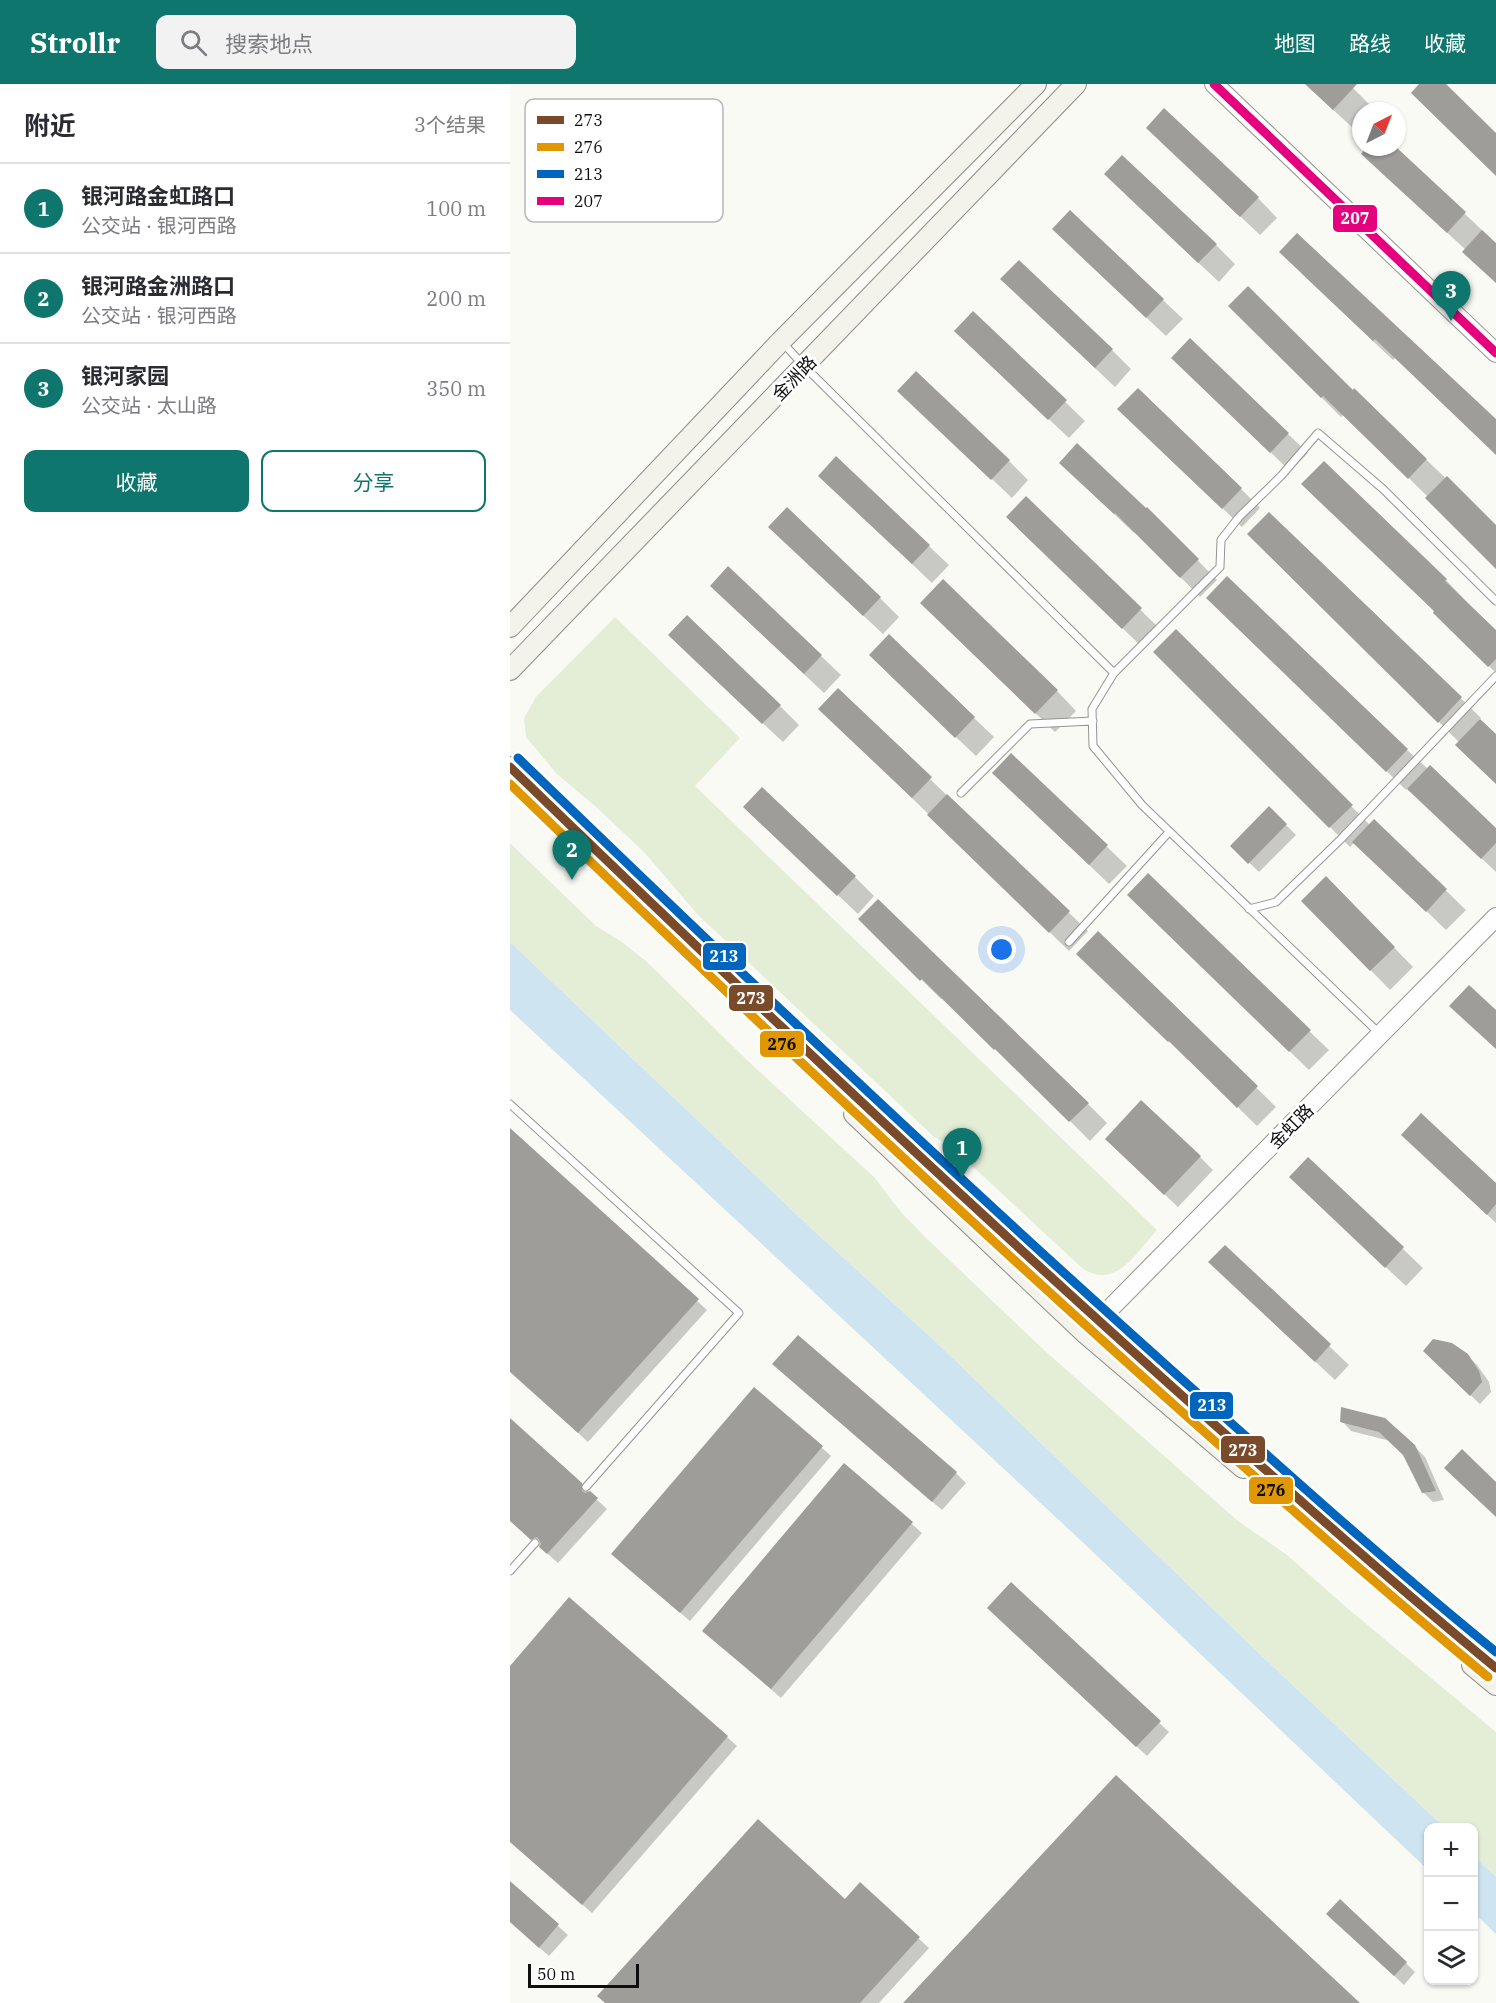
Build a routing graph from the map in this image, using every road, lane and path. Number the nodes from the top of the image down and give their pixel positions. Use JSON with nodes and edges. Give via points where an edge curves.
{"nodes":[{"id":1,"x":1036,"y":84,"type":"edge"},
{"id":2,"x":1076,"y":84,"type":"edge"},
{"id":3,"x":1214,"y":84,"type":"edge"},
{"id":4,"x":781,"y":341,"type":"junction"},
{"id":5,"x":1496,"y":353,"type":"edge"},
{"id":6,"x":805,"y":367,"type":"junction"},
{"id":7,"x":1496,"y":601,"type":"edge"},
{"id":8,"x":510,"y":627,"type":"edge"},
{"id":9,"x":510,"y":670,"type":"edge"},
{"id":10,"x":1114,"y":673,"type":"junction"},
{"id":11,"x":1496,"y":676,"type":"edge"},
{"id":12,"x":1093,"y":721,"type":"junction"},
{"id":13,"x":510,"y":767,"type":"edge"},
{"id":14,"x":510,"y":784,"type":"edge"},
{"id":15,"x":961,"y":793,"type":"dead end"},
{"id":16,"x":1169,"y":832,"type":"junction"},
{"id":17,"x":1249,"y":909,"type":"junction"},
{"id":18,"x":1496,"y":917,"type":"edge"},
{"id":19,"x":1069,"y":942,"type":"dead end"},
{"id":20,"x":1381,"y":1035,"type":"junction"},
{"id":21,"x":510,"y":1104,"type":"edge"},
{"id":22,"x":1091,"y":1328,"type":"junction"},
{"id":23,"x":586,"y":1487,"type":"dead end"},
{"id":24,"x":535,"y":1544,"type":"dead end"},
{"id":25,"x":510,"y":1571,"type":"edge"},
{"id":26,"x":1496,"y":1668,"type":"edge"},
{"id":27,"x":1496,"y":1685,"type":"edge"}],
"edges":[{"from":1,"to":4,"type":"main road","name":"金洲路"},
{"from":2,"to":6,"type":"main road","name":"金洲路"},
{"from":3,"to":5,"type":"street"},
{"from":4,"to":6,"type":"lane"},
{"from":4,"to":8,"type":"main road","name":"金洲路"},
{"from":6,"to":9,"type":"main road","name":"金洲路"},
{"from":6,"to":10,"type":"lane"},
{"from":7,"to":10,"type":"lane","via":[[1383,489],[1318,433],[1221,540],[1220,567]]},
{"from":10,"to":12,"type":"lane","via":[[1092,709]]},
{"from":11,"to":17,"type":"lane","via":[[1276,902]]},
{"from":12,"to":15,"type":"lane","via":[[1030,724]]},
{"from":12,"to":16,"type":"lane","via":[[1094,746]]},
{"from":13,"to":22,"type":"main road"},
{"from":14,"to":22,"type":"main road"},
{"from":16,"to":17,"type":"lane"},
{"from":16,"to":19,"type":"lane"},
{"from":17,"to":20,"type":"lane"},
{"from":18,"to":20,"type":"street","name":"金虹路"},
{"from":20,"to":22,"type":"street","name":"金虹路"},
{"from":21,"to":23,"type":"lane","via":[[739,1313]]},
{"from":22,"to":26,"type":"main road"},
{"from":22,"to":27,"type":"main road","via":[[1220,1448]]},
{"from":24,"to":25,"type":"lane"}]}
